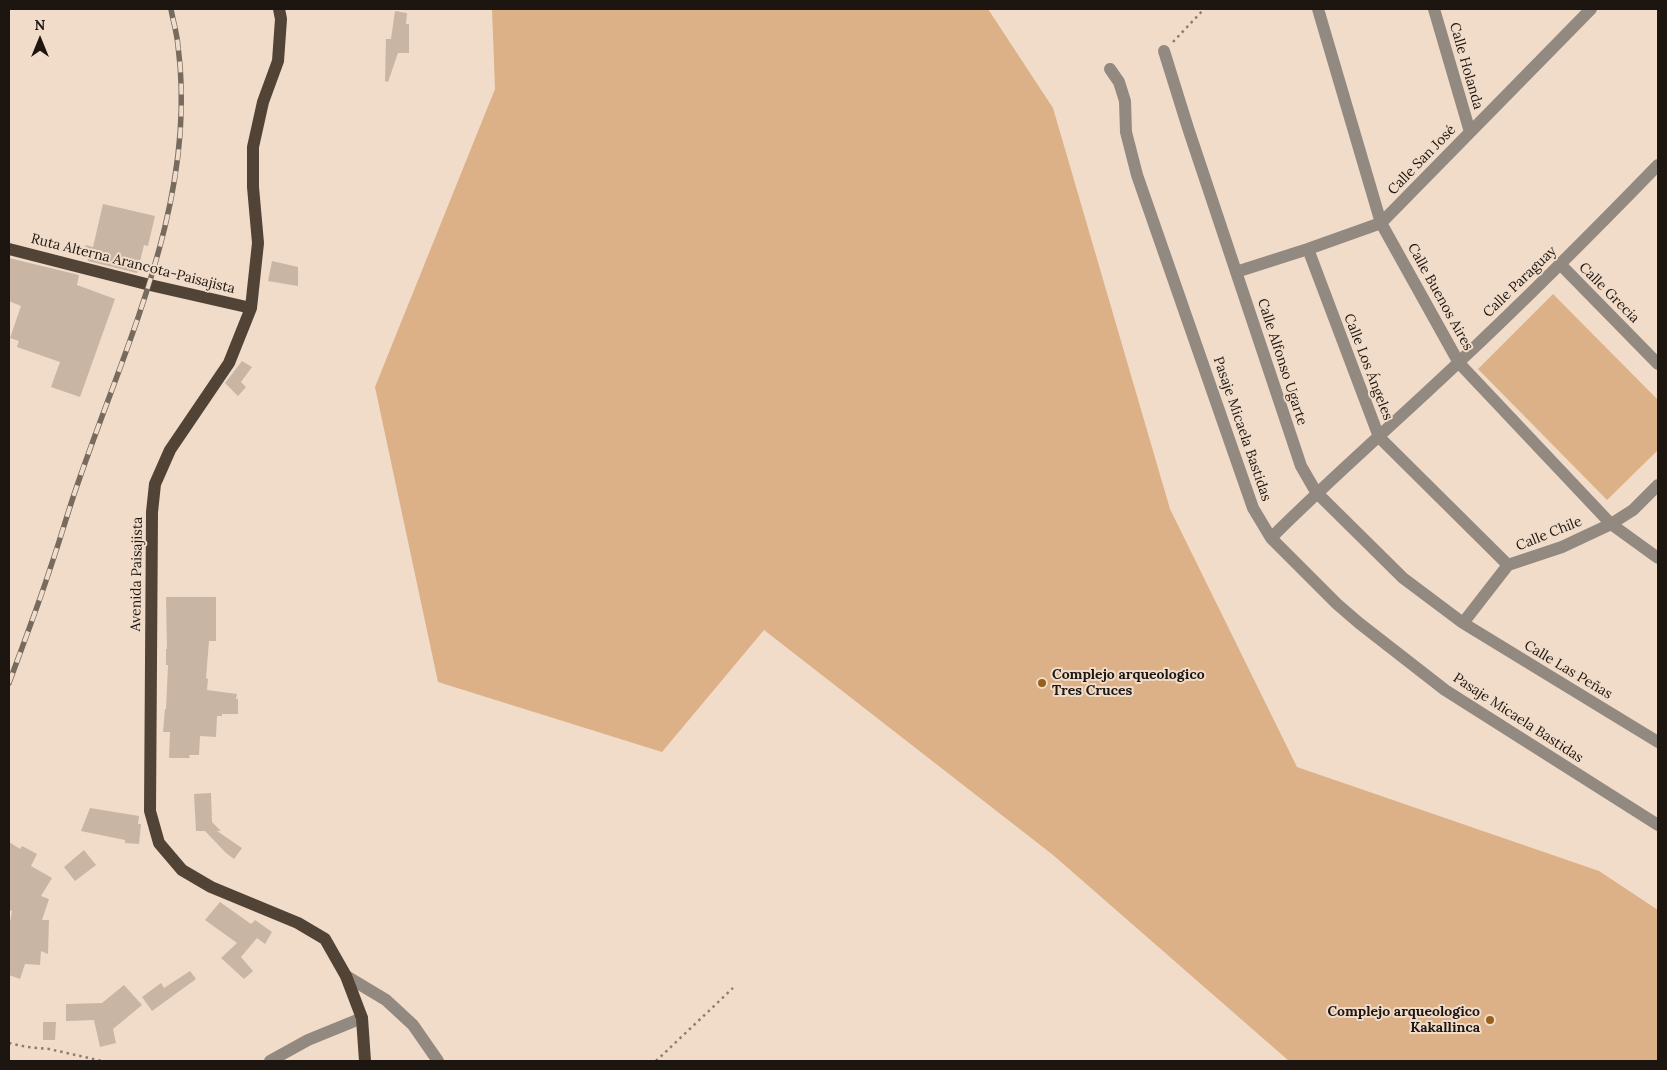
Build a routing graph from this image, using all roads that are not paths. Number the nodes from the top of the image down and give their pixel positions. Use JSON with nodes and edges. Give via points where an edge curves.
{"nodes":[{"id":1,"x":279,"y":9,"type":"edge"},
{"id":2,"x":1318,"y":9,"type":"edge"},
{"id":3,"x":1434,"y":9,"type":"edge"},
{"id":4,"x":1591,"y":9,"type":"edge"},
{"id":5,"x":1164,"y":51,"type":"road end"},
{"id":6,"x":1110,"y":69,"type":"dead end"},
{"id":7,"x":1470,"y":132,"type":"junction"},
{"id":8,"x":1658,"y":165,"type":"edge"},
{"id":9,"x":1381,"y":224,"type":"junction"},
{"id":10,"x":9,"y":249,"type":"edge"},
{"id":11,"x":1308,"y":249,"type":"junction"},
{"id":12,"x":1560,"y":264,"type":"junction"},
{"id":13,"x":1236,"y":272,"type":"junction"},
{"id":14,"x":251,"y":308,"type":"junction"},
{"id":15,"x":1459,"y":362,"type":"junction"},
{"id":16,"x":1658,"y":364,"type":"edge"},
{"id":17,"x":1379,"y":437,"type":"junction"},
{"id":18,"x":1658,"y":485,"type":"edge"},
{"id":19,"x":1316,"y":492,"type":"junction"},
{"id":20,"x":1611,"y":524,"type":"junction"},
{"id":21,"x":1271,"y":538,"type":"junction"},
{"id":22,"x":1658,"y":558,"type":"edge"},
{"id":23,"x":1508,"y":565,"type":"junction"},
{"id":24,"x":1463,"y":623,"type":"junction"},
{"id":25,"x":1658,"y":742,"type":"edge"},
{"id":26,"x":1658,"y":825,"type":"edge"},
{"id":27,"x":346,"y":976,"type":"junction"},
{"id":28,"x":362,"y":1018,"type":"junction"},
{"id":29,"x":270,"y":1061,"type":"edge"},
{"id":30,"x":365,"y":1061,"type":"edge"},
{"id":31,"x":438,"y":1061,"type":"edge"}],
"edges":[{"from":1,"to":14,"type":"main road","name":"Avenida Paisajista","via":[[278,61],[263,102],[253,147],[258,243]]},
{"from":2,"to":9,"type":"street","name":"Calle Buenos Aires"},
{"from":3,"to":7,"type":"street","name":"Calle Holanda"},
{"from":4,"to":7,"type":"street","name":"Calle San José"},
{"from":5,"to":13,"type":"street","name":"Calle Alfonso Ugarte"},
{"from":6,"to":21,"type":"street","name":"Pasaje Micaela Bastidas","via":[[1119,82],[1125,101],[1126,132],[1137,175],[1253,508]]},
{"from":7,"to":9,"type":"street","name":"Calle San José"},
{"from":8,"to":12,"type":"street","name":"Calle Paraguay"},
{"from":9,"to":11,"type":"street","name":"Calle San José"},
{"from":9,"to":15,"type":"street","name":"Calle Buenos Aires"},
{"from":10,"to":14,"type":"main road","name":"Ruta Alterna Arancota-Paisajista"},
{"from":11,"to":13,"type":"street","name":"Calle San José"},
{"from":11,"to":17,"type":"street","name":"Calle Los Ángeles"},
{"from":12,"to":15,"type":"street","name":"Calle Paraguay"},
{"from":12,"to":16,"type":"street","name":"Calle Grecia"},
{"from":13,"to":19,"type":"street","name":"Calle Alfonso Ugarte","via":[[1301,466]]},
{"from":14,"to":27,"type":"main road","name":"Avenida Paisajista","via":[[229,363],[170,450],[155,484],[152,512],[150,811],[159,843],[182,870],[211,887],[298,923],[324,939]]},
{"from":15,"to":17,"type":"street","name":"Calle Paraguay"},
{"from":15,"to":20,"type":"street","name":"Calle Buenos Aires"},
{"from":17,"to":19,"type":"street","name":"Calle Paraguay"},
{"from":17,"to":23,"type":"street","name":"Calle Los Ángeles"},
{"from":18,"to":20,"type":"street","name":"Calle Chile","via":[[1634,510]]},
{"from":19,"to":21,"type":"street","name":"Calle Paraguay"},
{"from":19,"to":24,"type":"street","name":"Calle Alfonso Ugarte","via":[[1403,578]]},
{"from":20,"to":22,"type":"street","name":"Calle Buenos Aires"},
{"from":20,"to":23,"type":"street","name":"Calle Chile","via":[[1562,547]]},
{"from":21,"to":26,"type":"street","name":"Pasaje Micaela Bastidas","via":[[1337,604],[1445,690]]},
{"from":23,"to":24,"type":"street","name":"Calle Chile"},
{"from":24,"to":25,"type":"street","name":"Calle Las Peñas"},
{"from":27,"to":28,"type":"main road","name":"Avenida Paisajista"},
{"from":27,"to":31,"type":"street","via":[[386,1000],[413,1025]]},
{"from":28,"to":29,"type":"street","via":[[308,1040]]},
{"from":28,"to":30,"type":"main road","name":"Avenida Paisajista"}]}
